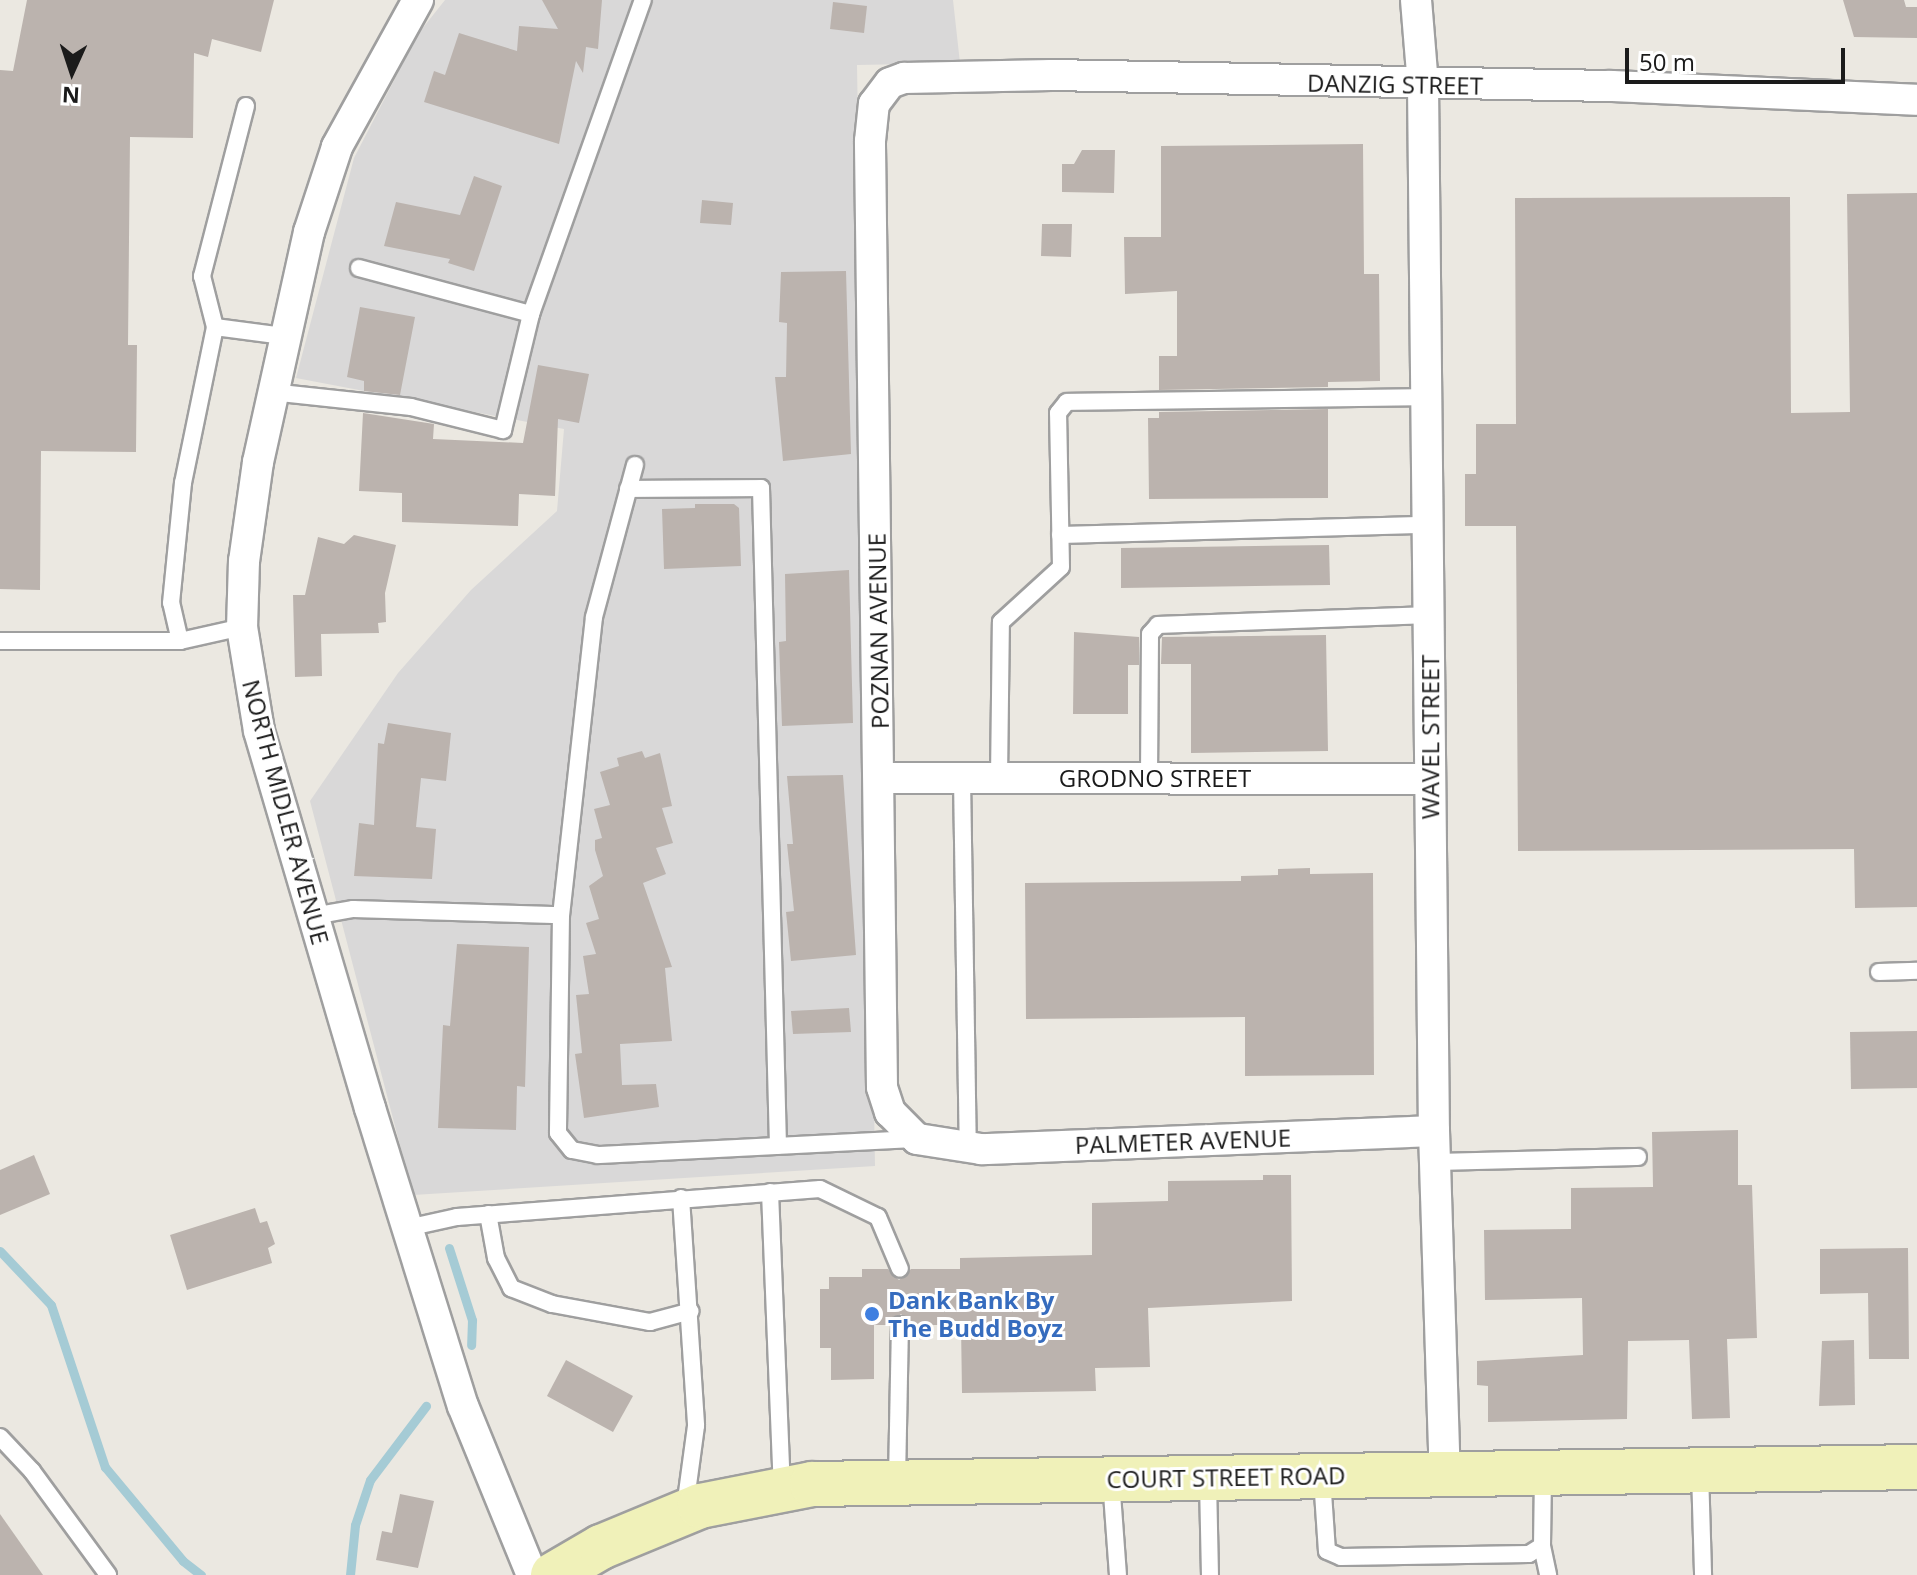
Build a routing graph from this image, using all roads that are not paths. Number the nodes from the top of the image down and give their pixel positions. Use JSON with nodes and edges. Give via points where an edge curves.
{"nodes":[{"id":1,"x":418,"y":0,"type":"edge"},
{"id":2,"x":643,"y":0,"type":"edge"},
{"id":3,"x":1416,"y":0,"type":"edge"},
{"id":4,"x":1423,"y":85,"type":"junction"},
{"id":5,"x":880,"y":95,"type":"joint"},
{"id":6,"x":1917,"y":100,"type":"edge"},
{"id":7,"x":246,"y":106,"type":"dead end"},
{"id":8,"x":359,"y":268,"type":"dead end"},
{"id":9,"x":531,"y":314,"type":"junction"},
{"id":10,"x":215,"y":327,"type":"junction"},
{"id":11,"x":283,"y":336,"type":"junction"},
{"id":12,"x":271,"y":392,"type":"junction"},
{"id":13,"x":1426,"y":397,"type":"junction"},
{"id":14,"x":635,"y":465,"type":"dead end"},
{"id":15,"x":628,"y":489,"type":"junction"},
{"id":16,"x":1428,"y":525,"type":"junction"},
{"id":17,"x":1060,"y":535,"type":"junction"},
{"id":18,"x":1429,"y":615,"type":"junction"},
{"id":19,"x":242,"y":627,"type":"junction"},
{"id":20,"x":0,"y":641,"type":"edge"},
{"id":21,"x":180,"y":641,"type":"junction"},
{"id":22,"x":880,"y":778,"type":"junction"},
{"id":23,"x":962,"y":778,"type":"junction"},
{"id":24,"x":999,"y":778,"type":"junction"},
{"id":25,"x":1149,"y":778,"type":"junction"},
{"id":26,"x":1429,"y":779,"type":"junction"},
{"id":27,"x":561,"y":915,"type":"junction"},
{"id":28,"x":313,"y":916,"type":"junction"},
{"id":29,"x":1917,"y":971,"type":"edge"},
{"id":30,"x":1879,"y":972,"type":"dead end"},
{"id":31,"x":1434,"y":1131,"type":"junction"},
{"id":32,"x":925,"y":1140,"type":"junction"},
{"id":33,"x":778,"y":1146,"type":"junction"},
{"id":34,"x":968,"y":1147,"type":"junction"},
{"id":35,"x":1638,"y":1157,"type":"dead end"},
{"id":36,"x":1435,"y":1162,"type":"junction"},
{"id":37,"x":770,"y":1192,"type":"junction"},
{"id":38,"x":681,"y":1198,"type":"junction"},
{"id":39,"x":488,"y":1214,"type":"junction"},
{"id":40,"x":407,"y":1228,"type":"junction"},
{"id":41,"x":900,"y":1269,"type":"dead end"},
{"id":42,"x":691,"y":1311,"type":"junction"},
{"id":43,"x":900,"y":1325,"type":"dead end"},
{"id":44,"x":0,"y":1437,"type":"edge"},
{"id":45,"x":1917,"y":1467,"type":"edge"},
{"id":46,"x":1700,"y":1470,"type":"junction"},
{"id":47,"x":1543,"y":1472,"type":"junction"},
{"id":48,"x":1445,"y":1475,"type":"junction"},
{"id":49,"x":1322,"y":1476,"type":"junction"},
{"id":50,"x":1208,"y":1477,"type":"junction"},
{"id":51,"x":1111,"y":1478,"type":"junction"},
{"id":52,"x":897,"y":1480,"type":"junction"},
{"id":53,"x":782,"y":1489,"type":"junction"},
{"id":54,"x":684,"y":1513,"type":"junction"},
{"id":55,"x":1542,"y":1546,"type":"junction"},
{"id":56,"x":108,"y":1575,"type":"edge"},
{"id":57,"x":532,"y":1575,"type":"edge"},
{"id":58,"x":553,"y":1575,"type":"edge"},
{"id":59,"x":1118,"y":1575,"type":"edge"},
{"id":60,"x":1210,"y":1575,"type":"edge"},
{"id":61,"x":1548,"y":1575,"type":"edge"},
{"id":62,"x":1703,"y":1575,"type":"edge"}],
"edges":[{"from":1,"to":11,"type":"street","name":"NORTH MIDLER AVENUE","via":[[337,147]]},
{"from":2,"to":9,"type":"lane"},
{"from":3,"to":4,"type":"street","name":"WAVEL STREET"},
{"from":4,"to":5,"type":"street","name":"DANZIG STREET","via":[[1051,75],[904,78]]},
{"from":4,"to":6,"type":"street","name":"DANZIG STREET","via":[[1611,86]]},
{"from":4,"to":13,"type":"street","name":"WAVEL STREET"},
{"from":5,"to":22,"type":"street","name":"POZNAN AVENUE","via":[[870,141]]},
{"from":7,"to":10,"type":"lane","via":[[202,276]]},
{"from":8,"to":9,"type":"lane"},
{"from":9,"to":12,"type":"lane","via":[[503,430],[411,407]]},
{"from":10,"to":11,"type":"lane"},
{"from":10,"to":21,"type":"lane","via":[[183,483],[171,603]]},
{"from":11,"to":12,"type":"street","name":"NORTH MIDLER AVENUE"},
{"from":12,"to":19,"type":"street","name":"NORTH MIDLER AVENUE","via":[[244,561]]},
{"from":13,"to":16,"type":"street","name":"WAVEL STREET"},
{"from":13,"to":17,"type":"lane","via":[[1067,402],[1058,413]]},
{"from":14,"to":15,"type":"lane"},
{"from":15,"to":27,"type":"lane","via":[[594,617]]},
{"from":15,"to":33,"type":"lane","via":[[761,488]]},
{"from":16,"to":17,"type":"lane"},
{"from":16,"to":18,"type":"street","name":"WAVEL STREET"},
{"from":17,"to":24,"type":"lane","via":[[1061,567],[1001,622]]},
{"from":18,"to":25,"type":"lane","via":[[1158,625],[1150,634]]},
{"from":18,"to":26,"type":"street","name":"WAVEL STREET"},
{"from":19,"to":21,"type":"lane"},
{"from":19,"to":28,"type":"street","name":"NORTH MIDLER AVENUE","via":[[259,731]]},
{"from":20,"to":21,"type":"lane"},
{"from":22,"to":23,"type":"street","name":"GRODNO STREET"},
{"from":22,"to":32,"type":"street","name":"POZNAN AVENUE","via":[[882,1087],[900,1126]]},
{"from":23,"to":24,"type":"street","name":"GRODNO STREET"},
{"from":23,"to":34,"type":"lane"},
{"from":24,"to":25,"type":"street","name":"GRODNO STREET"},
{"from":25,"to":26,"type":"street","name":"GRODNO STREET"},
{"from":26,"to":31,"type":"street","name":"WAVEL STREET"},
{"from":27,"to":28,"type":"lane","via":[[353,909]]},
{"from":27,"to":33,"type":"lane","via":[[558,1133],[572,1150],[598,1155]]},
{"from":28,"to":40,"type":"street","name":"NORTH MIDLER AVENUE"},
{"from":29,"to":30,"type":"lane"},
{"from":31,"to":34,"type":"street","name":"PALMETER AVENUE"},
{"from":31,"to":36,"type":"street","name":"WAVEL STREET"},
{"from":32,"to":33,"type":"lane"},
{"from":32,"to":34,"type":"street","name":"PALMETER AVENUE"},
{"from":35,"to":36,"type":"lane"},
{"from":36,"to":48,"type":"street","name":"WAVEL STREET"},
{"from":37,"to":38,"type":"lane"},
{"from":37,"to":41,"type":"lane","via":[[820,1189],[853,1201],[878,1217]]},
{"from":37,"to":53,"type":"lane"},
{"from":38,"to":39,"type":"lane"},
{"from":38,"to":42,"type":"lane"},
{"from":39,"to":40,"type":"lane"},
{"from":39,"to":42,"type":"lane","via":[[496,1258],[511,1288],[552,1304],[650,1322]]},
{"from":40,"to":57,"type":"street","name":"NORTH MIDLER AVENUE","via":[[463,1406]]},
{"from":42,"to":54,"type":"lane","via":[[696,1426]]},
{"from":43,"to":52,"type":"lane"},
{"from":44,"to":56,"type":"lane","via":[[32,1471]]},
{"from":45,"to":46,"type":"street","name":"COURT STREET ROAD"},
{"from":46,"to":47,"type":"street","name":"COURT STREET ROAD"},
{"from":46,"to":62,"type":"lane"},
{"from":47,"to":48,"type":"street","name":"COURT STREET ROAD"},
{"from":47,"to":55,"type":"lane"},
{"from":48,"to":49,"type":"street","name":"COURT STREET ROAD"},
{"from":49,"to":50,"type":"street","name":"COURT STREET ROAD"},
{"from":49,"to":55,"type":"lane","via":[[1327,1551],[1341,1557],[1529,1554]]},
{"from":50,"to":51,"type":"street","name":"COURT STREET ROAD"},
{"from":50,"to":60,"type":"lane"},
{"from":51,"to":52,"type":"street","name":"COURT STREET ROAD"},
{"from":51,"to":59,"type":"lane"},
{"from":52,"to":53,"type":"street","name":"COURT STREET ROAD"},
{"from":53,"to":54,"type":"street","name":"COURT STREET ROAD","via":[[744,1494]]},
{"from":54,"to":58,"type":"street","name":"COURT STREET ROAD","via":[[601,1547]]},
{"from":55,"to":61,"type":"lane"}]}
